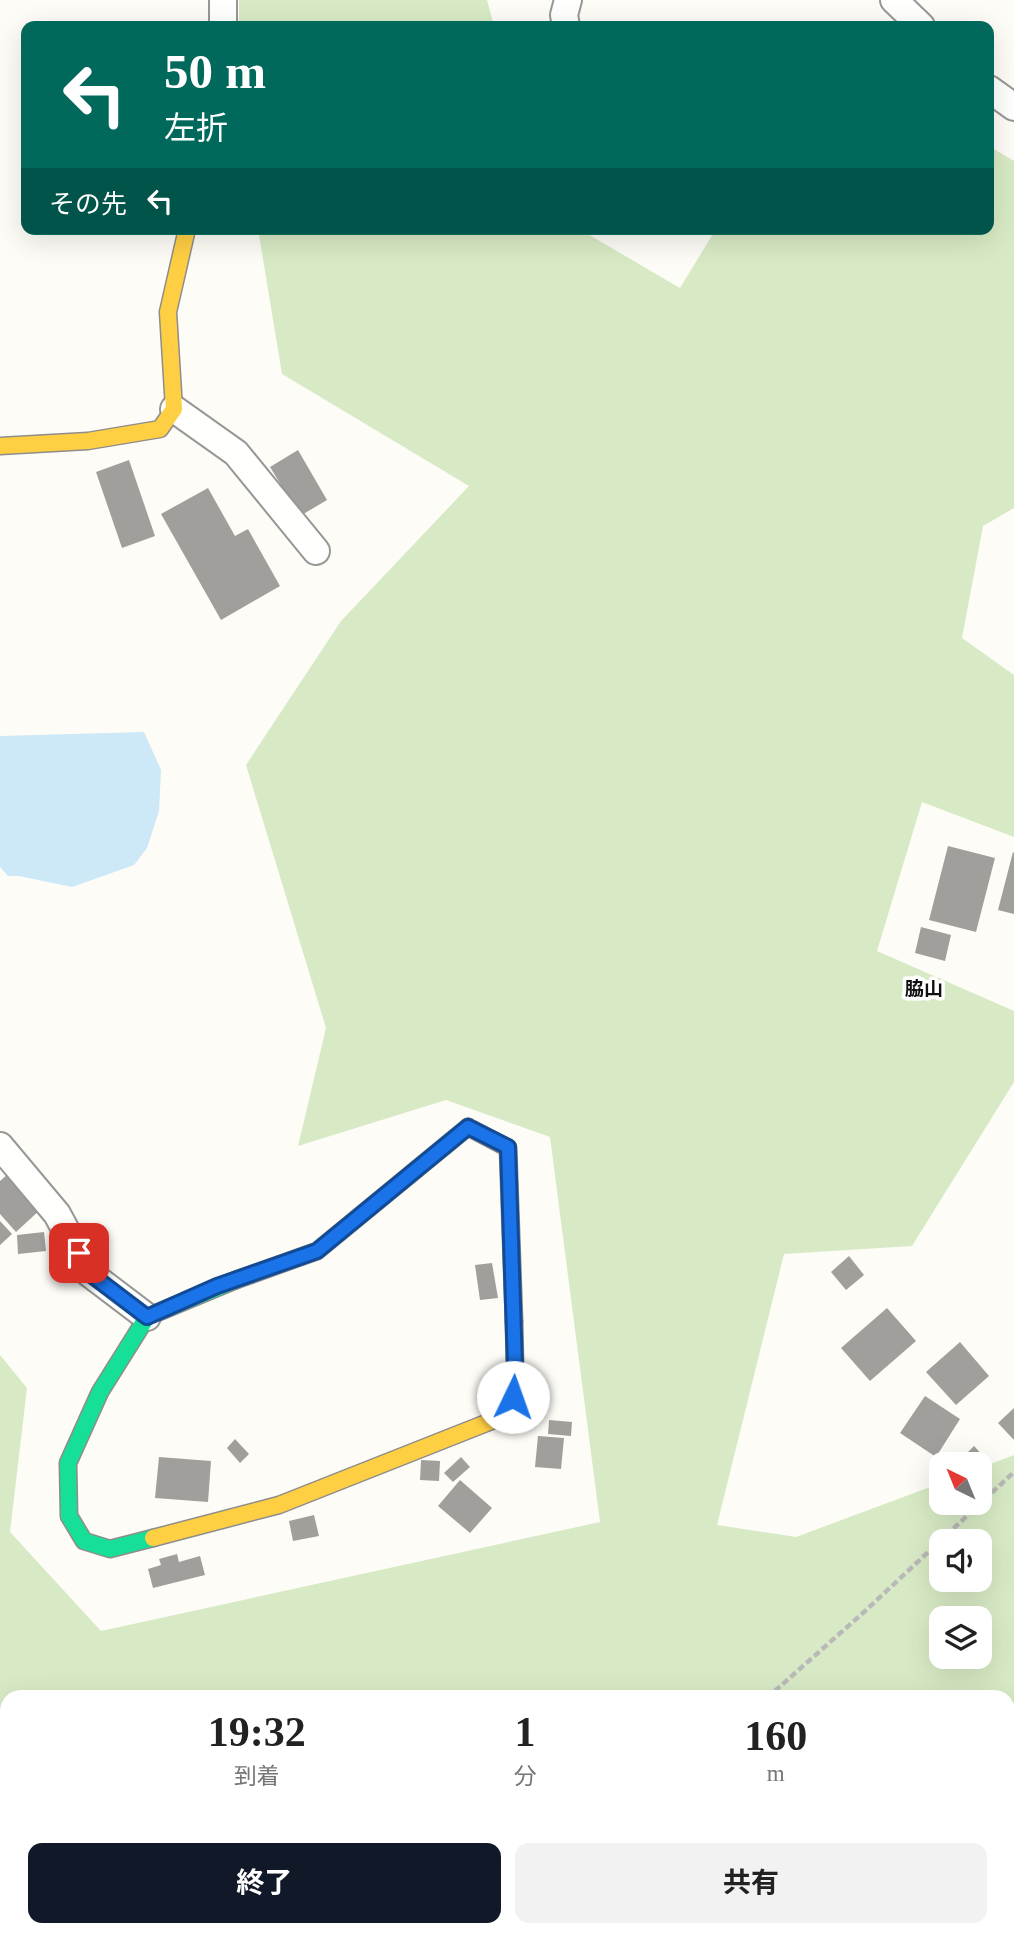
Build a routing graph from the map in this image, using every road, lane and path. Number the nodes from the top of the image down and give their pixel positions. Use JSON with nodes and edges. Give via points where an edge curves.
{"nodes":[{"id":1,"x":223,"y":0,"type":"edge"},
{"id":2,"x":568,"y":0,"type":"edge"},
{"id":3,"x":894,"y":0,"type":"edge"},
{"id":4,"x":223,"y":21,"type":"edge"},
{"id":5,"x":565,"y":21,"type":"edge"},
{"id":6,"x":916,"y":21,"type":"edge"},
{"id":7,"x":994,"y":93,"type":"edge"},
{"id":8,"x":1014,"y":107,"type":"edge"},
{"id":9,"x":186,"y":235,"type":"edge"},
{"id":10,"x":174,"y":409,"type":"junction"},
{"id":11,"x":0,"y":446,"type":"edge"},
{"id":12,"x":316,"y":551,"type":"dead end"},
{"id":13,"x":0,"y":1146,"type":"edge"},
{"id":14,"x":147,"y":1317,"type":"junction"},
{"id":15,"x":1014,"y":1472,"type":"edge"},
{"id":16,"x":776,"y":1690,"type":"edge"}],
"edges":[{"from":1,"to":4,"type":"street"},
{"from":2,"to":5,"type":"street"},
{"from":3,"to":6,"type":"street"},
{"from":7,"to":8,"type":"street"},
{"from":9,"to":10,"type":"street","via":[[167,312]]},
{"from":10,"to":11,"type":"street","via":[[160,429],[88,441]]},
{"from":10,"to":12,"type":"street","via":[[236,453]]},
{"from":13,"to":14,"type":"street","via":[[57,1214],[89,1273]]},
{"from":14,"to":14,"type":"street","via":[[217,1286],[317,1251],[468,1127],[508,1147],[515,1366],[513,1397],[494,1420],[279,1505],[110,1549],[84,1541],[69,1516],[68,1463],[100,1391]]},
{"from":15,"to":16,"type":"path"}]}
